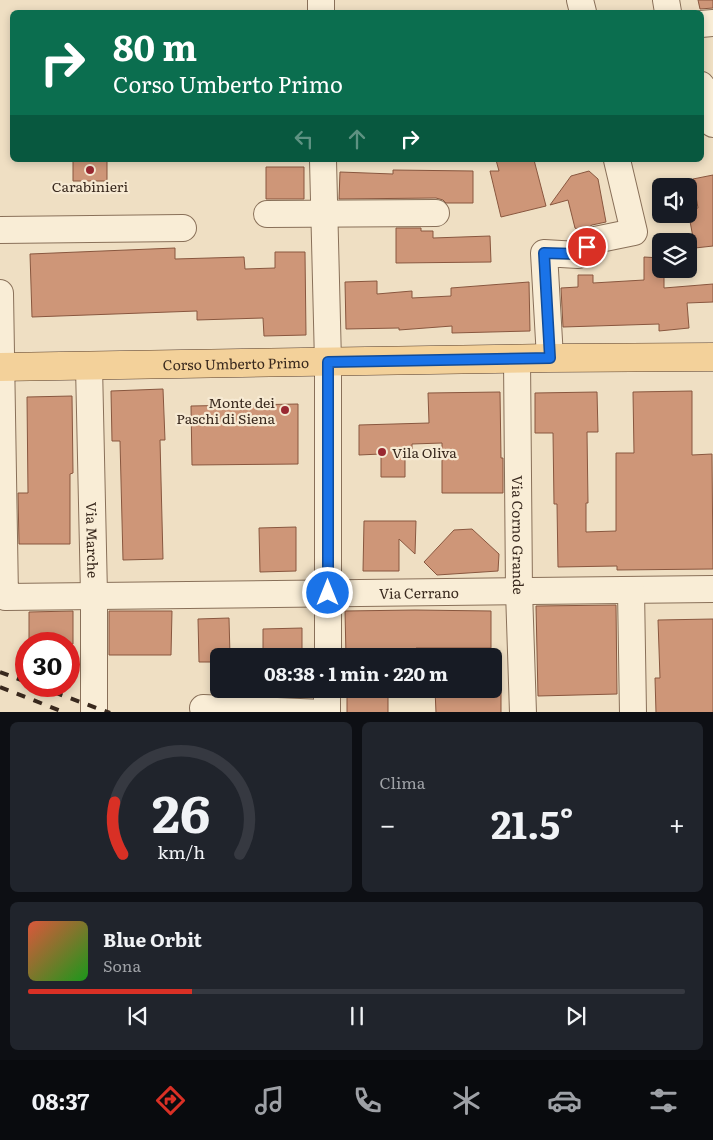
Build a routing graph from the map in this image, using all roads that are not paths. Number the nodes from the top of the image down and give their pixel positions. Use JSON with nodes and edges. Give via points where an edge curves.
{"nodes":[{"id":1,"x":704,"y":89,"type":"edge"},
{"id":2,"x":713,"y":124,"type":"edge"},
{"id":3,"x":323,"y":162,"type":"edge"},
{"id":4,"x":617,"y":162,"type":"edge"},
{"id":5,"x":436,"y":213,"type":"dead end"},
{"id":6,"x":267,"y":214,"type":"dead end"},
{"id":7,"x":324,"y":214,"type":"junction"},
{"id":8,"x":184,"y":228,"type":"dead end"},
{"id":9,"x":0,"y":230,"type":"edge"},
{"id":10,"x":0,"y":293,"type":"edge"},
{"id":11,"x":550,"y":358,"type":"junction"},
{"id":12,"x":713,"y":358,"type":"edge"},
{"id":13,"x":517,"y":359,"type":"junction"},
{"id":14,"x":328,"y":362,"type":"junction"},
{"id":15,"x":89,"y":366,"type":"junction"},
{"id":16,"x":1,"y":367,"type":"edge"},
{"id":17,"x":713,"y":589,"type":"edge"},
{"id":18,"x":631,"y":590,"type":"junction"},
{"id":19,"x":519,"y":591,"type":"junction"},
{"id":20,"x":328,"y":593,"type":"junction"},
{"id":21,"x":94,"y":595,"type":"junction"},
{"id":22,"x":328,"y":648,"type":"edge"},
{"id":23,"x":327,"y":698,"type":"edge"},
{"id":24,"x":203,"y":708,"type":"dead end"},
{"id":25,"x":94,"y":712,"type":"edge"},
{"id":26,"x":323,"y":712,"type":"edge"},
{"id":27,"x":327,"y":712,"type":"edge"},
{"id":28,"x":523,"y":712,"type":"edge"},
{"id":29,"x":633,"y":712,"type":"edge"}],
"edges":[{"from":1,"to":2,"type":"street","via":[[708,94]]},
{"from":3,"to":7,"type":"street"},
{"from":4,"to":11,"type":"street","via":[[634,232],[595,240],[578,254],[544,253]]},
{"from":5,"to":7,"type":"street"},
{"from":6,"to":7,"type":"street"},
{"from":7,"to":14,"type":"street"},
{"from":8,"to":9,"type":"street"},
{"from":10,"to":16,"type":"street"},
{"from":11,"to":12,"type":"main road","name":"Corso Umberto Primo"},
{"from":11,"to":13,"type":"main road","name":"Corso Umberto Primo"},
{"from":13,"to":14,"type":"main road","name":"Corso Umberto Primo"},
{"from":13,"to":19,"type":"street","name":"Via Corno Grande"},
{"from":14,"to":15,"type":"main road","name":"Corso Umberto Primo"},
{"from":14,"to":20,"type":"street"},
{"from":15,"to":16,"type":"main road","name":"Corso Umberto Primo"},
{"from":15,"to":21,"type":"street","name":"Via Marche"},
{"from":16,"to":21,"type":"street","name":"Via Cerrano","via":[[5,597]]},
{"from":17,"to":18,"type":"street","name":"Via Cerrano"},
{"from":18,"to":19,"type":"street","name":"Via Cerrano"},
{"from":18,"to":29,"type":"street"},
{"from":19,"to":20,"type":"street","name":"Via Cerrano"},
{"from":19,"to":28,"type":"street","name":"Via Corno Grande"},
{"from":20,"to":21,"type":"street","name":"Via Cerrano"},
{"from":20,"to":22,"type":"street"},
{"from":21,"to":25,"type":"street","name":"Via Marche"},
{"from":23,"to":27,"type":"street"},
{"from":24,"to":26,"type":"street"}]}
